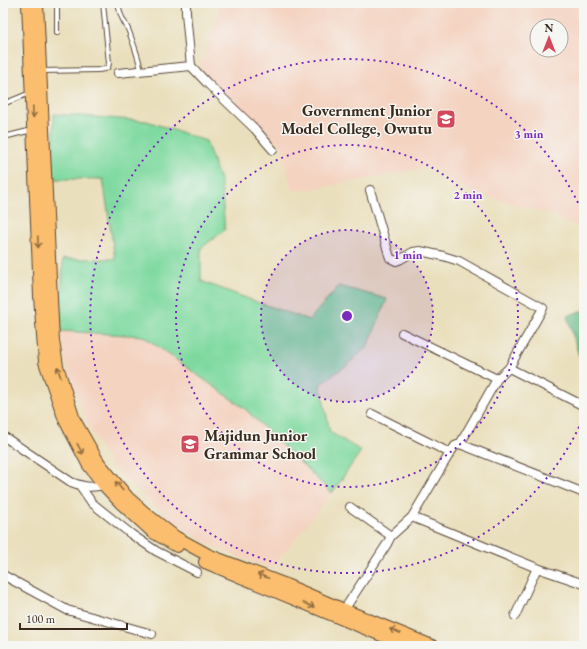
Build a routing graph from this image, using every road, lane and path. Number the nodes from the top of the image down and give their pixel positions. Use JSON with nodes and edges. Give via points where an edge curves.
{"nodes":[{"id":1,"x":28,"y":3,"type":"edge"},
{"id":2,"x":37,"y":3,"type":"edge"},
{"id":3,"x":57,"y":3,"type":"edge"},
{"id":4,"x":103,"y":3,"type":"edge"},
{"id":5,"x":119,"y":3,"type":"edge"},
{"id":6,"x":186,"y":3,"type":"edge"},
{"id":7,"x":57,"y":33,"type":"dead end"},
{"id":8,"x":191,"y":66,"type":"junction"},
{"id":9,"x":141,"y":71,"type":"junction"},
{"id":10,"x":40,"y":72,"type":"junction"},
{"id":11,"x":118,"y":73,"type":"dead end"},
{"id":12,"x":32,"y":92,"type":"junction"},
{"id":13,"x":3,"y":104,"type":"edge"},
{"id":14,"x":33,"y":129,"type":"junction"},
{"id":15,"x":3,"y":134,"type":"edge"},
{"id":16,"x":273,"y":150,"type":"dead end"},
{"id":17,"x":370,"y":190,"type":"dead end"},
{"id":18,"x":402,"y":333,"type":"dead end"},
{"id":19,"x":509,"y":368,"type":"junction"},
{"id":20,"x":497,"y":379,"type":"junction"},
{"id":21,"x":580,"y":404,"type":"dead end"},
{"id":22,"x":372,"y":414,"type":"dead end"},
{"id":23,"x":3,"y":436,"type":"edge"},
{"id":24,"x":460,"y":444,"type":"junction"},
{"id":25,"x":450,"y":453,"type":"junction"},
{"id":26,"x":104,"y":485,"type":"junction"},
{"id":27,"x":81,"y":486,"type":"junction"},
{"id":28,"x":584,"y":493,"type":"edge"},
{"id":29,"x":350,"y":507,"type":"dead end"},
{"id":30,"x":412,"y":517,"type":"junction"},
{"id":31,"x":391,"y":536,"type":"junction"},
{"id":32,"x":537,"y":568,"type":"junction"},
{"id":33,"x":197,"y":572,"type":"dead end"},
{"id":34,"x":3,"y":575,"type":"edge"},
{"id":35,"x":584,"y":584,"type":"edge"},
{"id":36,"x":279,"y":587,"type":"junction"},
{"id":37,"x":344,"y":610,"type":"junction"},
{"id":38,"x":515,"y":616,"type":"dead end"},
{"id":39,"x":152,"y":634,"type":"dead end"},
{"id":40,"x":403,"y":645,"type":"edge"},
{"id":41,"x":432,"y":646,"type":"edge"}],
"edges":[{"from":1,"to":12,"type":"main road"},
{"from":2,"to":10,"type":"main road"},
{"from":3,"to":7,"type":"lane"},
{"from":4,"to":10,"type":"lane","via":[[108,67],[98,70]]},
{"from":5,"to":9,"type":"lane","via":[[119,11],[140,62]]},
{"from":6,"to":8,"type":"street"},
{"from":8,"to":9,"type":"street"},
{"from":8,"to":16,"type":"street"},
{"from":9,"to":11,"type":"street"},
{"from":36,"to":10,"type":"main road","one_way":true,"via":[[175,537],[146,514],[128,498],[98,462],[74,420],[57,366],[53,341]]},
{"from":12,"to":13,"type":"lane"},
{"from":12,"to":14,"type":"main road","one_way":true},
{"from":14,"to":15,"type":"lane","via":[[8,136]]},
{"from":14,"to":26,"type":"main road","one_way":true,"via":[[45,362],[65,420],[88,464]]},
{"from":17,"to":19,"type":"street","via":[[390,258],[396,261],[420,251],[459,261],[543,308]]},
{"from":18,"to":20,"type":"street"},
{"from":19,"to":20,"type":"street"},
{"from":19,"to":21,"type":"street"},
{"from":20,"to":24,"type":"street"},
{"from":22,"to":25,"type":"street"},
{"from":23,"to":27,"type":"street","via":[[70,482]]},
{"from":24,"to":25,"type":"street"},
{"from":24,"to":28,"type":"street"},
{"from":25,"to":30,"type":"street"},
{"from":26,"to":27,"type":"street"},
{"from":26,"to":36,"type":"main road","via":[[153,532],[205,562]]},
{"from":27,"to":33,"type":"street","via":[[92,503],[137,538],[156,552]]},
{"from":29,"to":31,"type":"street"},
{"from":30,"to":31,"type":"street"},
{"from":30,"to":32,"type":"street"},
{"from":31,"to":37,"type":"street"},
{"from":32,"to":35,"type":"street"},
{"from":32,"to":38,"type":"street"},
{"from":34,"to":39,"type":"street","via":[[67,610]]},
{"from":36,"to":37,"type":"main road"},
{"from":36,"to":40,"type":"main road","one_way":true},
{"from":41,"to":37,"type":"main road","one_way":true}]}
